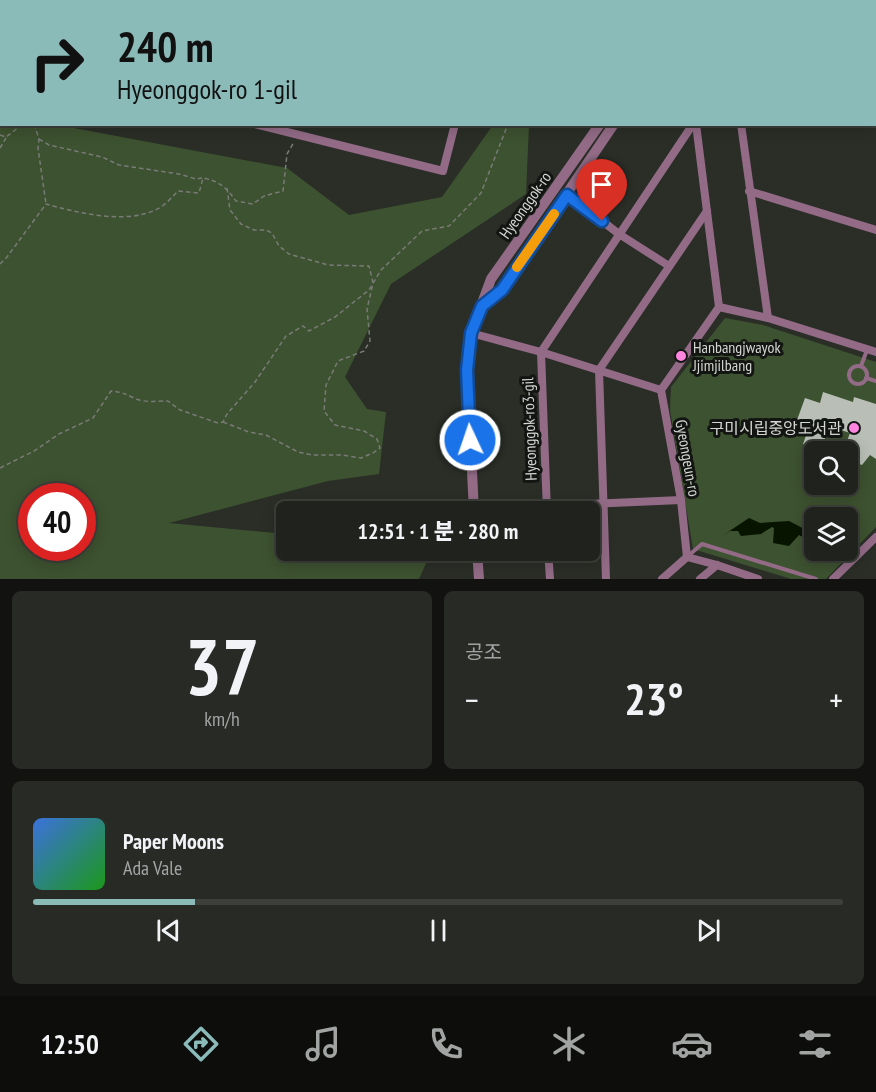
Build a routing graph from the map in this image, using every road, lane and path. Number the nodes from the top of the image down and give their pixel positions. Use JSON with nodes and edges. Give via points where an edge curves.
{"nodes":[{"id":1,"x":20,"y":126,"type":"edge"},
{"id":2,"x":35,"y":126,"type":"edge"},
{"id":3,"x":263,"y":126,"type":"edge"},
{"id":4,"x":454,"y":126,"type":"edge"},
{"id":5,"x":507,"y":126,"type":"edge"},
{"id":6,"x":599,"y":126,"type":"edge"},
{"id":7,"x":613,"y":126,"type":"edge"},
{"id":8,"x":693,"y":126,"type":"edge"},
{"id":9,"x":694,"y":126,"type":"edge"},
{"id":10,"x":741,"y":126,"type":"edge"},
{"id":11,"x":0,"y":135,"type":"edge"},
{"id":12,"x":302,"y":136,"type":"junction"},
{"id":13,"x":6,"y":137,"type":"junction"},
{"id":14,"x":39,"y":139,"type":"junction"},
{"id":15,"x":0,"y":148,"type":"edge"},
{"id":16,"x":202,"y":178,"type":"junction"},
{"id":17,"x":227,"y":188,"type":"junction"},
{"id":18,"x":749,"y":191,"type":"junction"},
{"id":19,"x":567,"y":195,"type":"junction"},
{"id":20,"x":46,"y":204,"type":"junction"},
{"id":21,"x":707,"y":211,"type":"junction"},
{"id":22,"x":876,"y":230,"type":"edge"},
{"id":23,"x":619,"y":234,"type":"junction"},
{"id":24,"x":0,"y":264,"type":"edge"},
{"id":25,"x":669,"y":266,"type":"junction"},
{"id":26,"x":373,"y":283,"type":"junction"},
{"id":27,"x":482,"y":306,"type":"junction"},
{"id":28,"x":719,"y":307,"type":"junction"},
{"id":29,"x":768,"y":318,"type":"junction"},
{"id":30,"x":471,"y":333,"type":"junction"},
{"id":31,"x":867,"y":349,"type":"junction"},
{"id":32,"x":541,"y":352,"type":"junction"},
{"id":33,"x":876,"y":352,"type":"edge"},
{"id":34,"x":861,"y":366,"type":"junction"},
{"id":35,"x":599,"y":370,"type":"junction"},
{"id":36,"x":866,"y":378,"type":"junction"},
{"id":37,"x":876,"y":381,"type":"edge"},
{"id":38,"x":661,"y":390,"type":"junction"},
{"id":39,"x":223,"y":422,"type":"junction"},
{"id":40,"x":0,"y":468,"type":"edge"},
{"id":41,"x":681,"y":500,"type":"junction"},
{"id":42,"x":474,"y":501,"type":"edge"},
{"id":43,"x":547,"y":501,"type":"edge"},
{"id":44,"x":600,"y":504,"type":"edge"},
{"id":45,"x":604,"y":504,"type":"junction"},
{"id":46,"x":876,"y":537,"type":"edge"},
{"id":47,"x":687,"y":557,"type":"junction"},
{"id":48,"x":478,"y":561,"type":"edge"},
{"id":49,"x":549,"y":561,"type":"edge"},
{"id":50,"x":717,"y":565,"type":"junction"},
{"id":51,"x":479,"y":579,"type":"edge"},
{"id":52,"x":550,"y":579,"type":"edge"},
{"id":53,"x":606,"y":579,"type":"edge"},
{"id":54,"x":662,"y":579,"type":"edge"},
{"id":55,"x":700,"y":579,"type":"edge"},
{"id":56,"x":758,"y":579,"type":"edge"},
{"id":57,"x":816,"y":579,"type":"edge"},
{"id":58,"x":832,"y":579,"type":"edge"}],
"edges":[{"from":1,"to":13,"type":"path"},
{"from":2,"to":14,"type":"path"},
{"from":3,"to":12,"type":"street"},
{"from":4,"to":12,"type":"street","via":[[443,171]]},
{"from":5,"to":26,"type":"path","via":[[481,193],[449,226],[422,231],[381,270]]},
{"from":6,"to":27,"type":"street","name":"Hyeonggok-ro","via":[[491,279]]},
{"from":7,"to":19,"type":"street","name":"Hyeonggok-ro"},
{"from":8,"to":23,"type":"street"},
{"from":9,"to":21,"type":"street"},
{"from":10,"to":18,"type":"street"},
{"from":11,"to":13,"type":"path"},
{"from":12,"to":17,"type":"path","via":[[291,144],[287,154],[284,191],[264,196],[253,204],[236,201]]},
{"from":13,"to":15,"type":"path"},
{"from":14,"to":16,"type":"path","via":[[119,165]]},
{"from":14,"to":20,"type":"path"},
{"from":16,"to":17,"type":"path"},
{"from":16,"to":20,"type":"path","via":[[199,193],[178,191],[161,207],[141,215],[95,216]]},
{"from":17,"to":26,"type":"path","via":[[230,210],[242,224],[272,233],[289,254],[328,265],[369,266]]},
{"from":18,"to":22,"type":"street"},
{"from":18,"to":29,"type":"street"},
{"from":19,"to":23,"type":"street"},
{"from":19,"to":27,"type":"street","name":"Hyeonggok-ro","via":[[502,290]]},
{"from":20,"to":24,"type":"path"},
{"from":21,"to":25,"type":"street"},
{"from":21,"to":28,"type":"street"},
{"from":23,"to":25,"type":"street"},
{"from":23,"to":32,"type":"street"},
{"from":25,"to":35,"type":"street"},
{"from":26,"to":39,"type":"path","via":[[335,317],[309,331],[303,326],[286,336]]},
{"from":26,"to":39,"type":"path","via":[[366,309],[370,341],[364,351],[338,361],[326,385],[324,411],[335,425],[364,431],[377,439],[380,447],[361,458],[312,455]]},
{"from":27,"to":30,"type":"street","name":"Hyeonggok-ro"},
{"from":28,"to":29,"type":"street"},
{"from":28,"to":38,"type":"street"},
{"from":29,"to":31,"type":"street"},
{"from":30,"to":32,"type":"street"},
{"from":30,"to":42,"type":"street","name":"Hyeonggok-ro","via":[[467,370]]},
{"from":31,"to":33,"type":"street"},
{"from":31,"to":34,"type":"lane"},
{"from":32,"to":35,"type":"street"},
{"from":32,"to":43,"type":"street","name":"Hyeonggok-ro3-gil"},
{"from":34,"to":36,"type":"lane","via":[[866,370]]},
{"from":34,"to":36,"type":"lane","via":[[850,370],[849,378],[859,384]]},
{"from":35,"to":38,"type":"street"},
{"from":35,"to":45,"type":"street"},
{"from":36,"to":37,"type":"lane"},
{"from":38,"to":41,"type":"street","name":"Gyeongeun-ro"},
{"from":39,"to":40,"type":"path","via":[[180,410],[168,400],[134,399],[111,391],[93,418]]},
{"from":41,"to":45,"type":"street"},
{"from":41,"to":47,"type":"street","name":"Gyeongeun-ro"},
{"from":44,"to":45,"type":"street"},
{"from":45,"to":53,"type":"street"},
{"from":46,"to":58,"type":"street"},
{"from":47,"to":50,"type":"street"},
{"from":47,"to":54,"type":"street"},
{"from":47,"to":57,"type":"lane","via":[[702,544]]},
{"from":48,"to":51,"type":"street"},
{"from":49,"to":52,"type":"street"},
{"from":50,"to":55,"type":"street"},
{"from":50,"to":56,"type":"street"}]}
